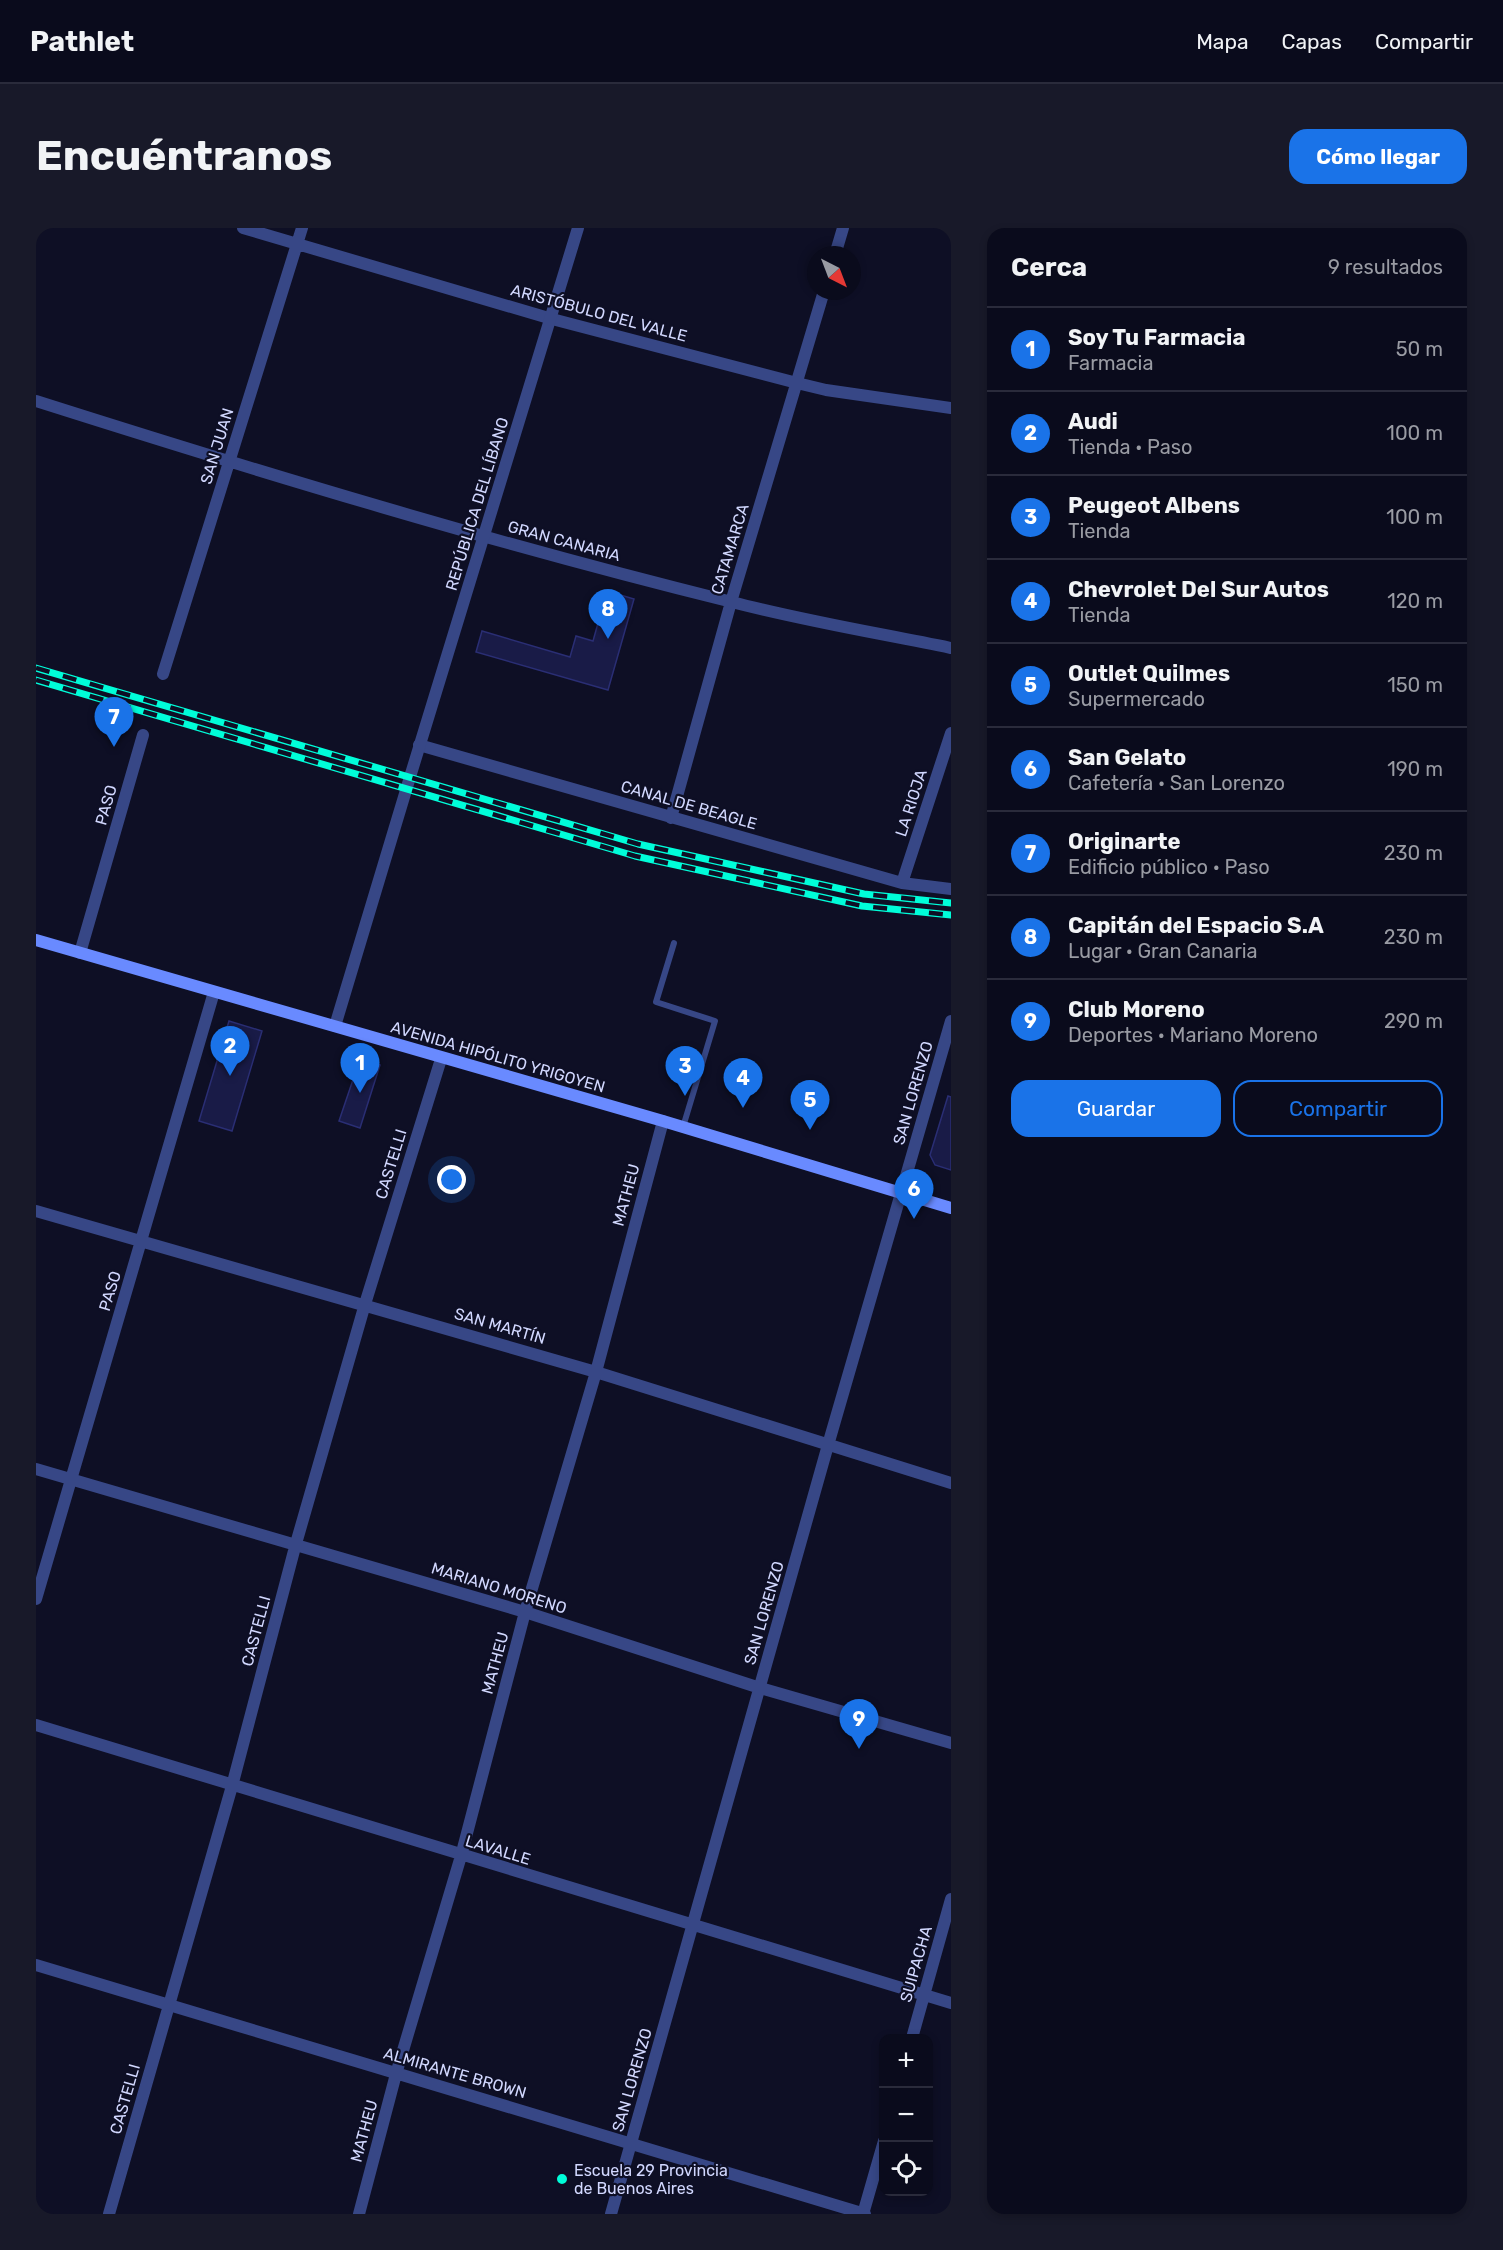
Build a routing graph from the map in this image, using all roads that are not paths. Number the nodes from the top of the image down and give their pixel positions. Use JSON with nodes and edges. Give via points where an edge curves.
{"nodes":[{"id":1,"x":243,"y":228,"type":"edge"},
{"id":2,"x":302,"y":228,"type":"edge"},
{"id":3,"x":578,"y":228,"type":"edge"},
{"id":4,"x":843,"y":228,"type":"edge"},
{"id":5,"x":297,"y":244,"type":"junction"},
{"id":6,"x":838,"y":246,"type":"edge"},
{"id":7,"x":821,"y":300,"type":"edge"},
{"id":8,"x":552,"y":319,"type":"junction"},
{"id":9,"x":797,"y":383,"type":"junction"},
{"id":10,"x":36,"y":401,"type":"edge"},
{"id":11,"x":951,"y":408,"type":"edge"},
{"id":12,"x":229,"y":462,"type":"junction"},
{"id":13,"x":484,"y":536,"type":"junction"},
{"id":14,"x":731,"y":602,"type":"junction"},
{"id":15,"x":951,"y":648,"type":"edge"},
{"id":16,"x":163,"y":674,"type":"dead end"},
{"id":17,"x":951,"y":733,"type":"edge"},
{"id":18,"x":143,"y":735,"type":"dead end"},
{"id":19,"x":419,"y":745,"type":"junction"},
{"id":20,"x":671,"y":818,"type":"junction"},
{"id":21,"x":902,"y":883,"type":"junction"},
{"id":22,"x":951,"y":889,"type":"edge"},
{"id":23,"x":36,"y":940,"type":"edge"},
{"id":24,"x":674,"y":943,"type":"dead end"},
{"id":25,"x":80,"y":953,"type":"junction"},
{"id":26,"x":214,"y":992,"type":"junction"},
{"id":27,"x":951,"y":1021,"type":"edge"},
{"id":28,"x":335,"y":1026,"type":"junction"},
{"id":29,"x":441,"y":1059,"type":"junction"},
{"id":30,"x":663,"y":1121,"type":"junction"},
{"id":31,"x":683,"y":1127,"type":"junction"},
{"id":32,"x":901,"y":1193,"type":"junction"},
{"id":33,"x":951,"y":1208,"type":"edge"},
{"id":34,"x":36,"y":1211,"type":"edge"},
{"id":35,"x":142,"y":1242,"type":"junction"},
{"id":36,"x":365,"y":1304,"type":"junction"},
{"id":37,"x":596,"y":1372,"type":"junction"},
{"id":38,"x":828,"y":1445,"type":"junction"},
{"id":39,"x":36,"y":1469,"type":"edge"},
{"id":40,"x":70,"y":1480,"type":"junction"},
{"id":41,"x":951,"y":1483,"type":"edge"},
{"id":42,"x":295,"y":1546,"type":"junction"},
{"id":43,"x":36,"y":1599,"type":"edge"},
{"id":44,"x":525,"y":1612,"type":"junction"},
{"id":45,"x":760,"y":1688,"type":"junction"},
{"id":46,"x":36,"y":1725,"type":"edge"},
{"id":47,"x":951,"y":1743,"type":"edge"},
{"id":48,"x":232,"y":1786,"type":"junction"},
{"id":49,"x":460,"y":1856,"type":"junction"},
{"id":50,"x":951,"y":1899,"type":"edge"},
{"id":51,"x":692,"y":1926,"type":"junction"},
{"id":52,"x":36,"y":1965,"type":"edge"},
{"id":53,"x":924,"y":1995,"type":"junction"},
{"id":54,"x":951,"y":2003,"type":"edge"},
{"id":55,"x":169,"y":2005,"type":"junction"},
{"id":56,"x":913,"y":2034,"type":"edge"},
{"id":57,"x":396,"y":2074,"type":"junction"},
{"id":58,"x":632,"y":2142,"type":"junction"},
{"id":59,"x":884,"y":2142,"type":"edge"},
{"id":60,"x":109,"y":2214,"type":"edge"},
{"id":61,"x":359,"y":2214,"type":"edge"},
{"id":62,"x":611,"y":2214,"type":"edge"},
{"id":63,"x":864,"y":2214,"type":"edge"}],
"edges":[{"from":1,"to":5,"type":"street","name":"ARISTÓBULO DEL VALLE"},
{"from":2,"to":5,"type":"street","name":"SAN JUAN"},
{"from":3,"to":8,"type":"street","name":"REPÚBLICA DEL LÍBANO"},
{"from":4,"to":6,"type":"street"},
{"from":5,"to":8,"type":"street","name":"ARISTÓBULO DEL VALLE"},
{"from":5,"to":12,"type":"street","name":"SAN JUAN"},
{"from":7,"to":9,"type":"street","name":"CATAMARCA"},
{"from":8,"to":9,"type":"street","name":"ARISTÓBULO DEL VALLE"},
{"from":8,"to":13,"type":"street","name":"REPÚBLICA DEL LÍBANO"},
{"from":9,"to":11,"type":"street","name":"ARISTÓBULO DEL VALLE"},
{"from":9,"to":14,"type":"street","name":"CATAMARCA"},
{"from":10,"to":12,"type":"street","name":"GRAN CANARIA"},
{"from":12,"to":13,"type":"street","name":"GRAN CANARIA"},
{"from":12,"to":16,"type":"street","name":"SAN JUAN"},
{"from":13,"to":14,"type":"street","name":"GRAN CANARIA"},
{"from":13,"to":19,"type":"street","name":"REPÚBLICA DEL LÍBANO"},
{"from":14,"to":15,"type":"street","name":"GRAN CANARIA"},
{"from":14,"to":20,"type":"street","name":"CATAMARCA"},
{"from":17,"to":21,"type":"street","name":"LA RIOJA"},
{"from":18,"to":25,"type":"street","name":"PASO"},
{"from":19,"to":20,"type":"street","name":"CANAL DE BEAGLE"},
{"from":19,"to":28,"type":"street","name":"REPÚBLICA DEL LÍBANO"},
{"from":20,"to":21,"type":"street","name":"CANAL DE BEAGLE"},
{"from":21,"to":22,"type":"street","name":"CANAL DE BEAGLE"},
{"from":23,"to":25,"type":"main road","name":"AVENIDA HIPÓLITO YRIGOYEN"},
{"from":24,"to":31,"type":"lane","via":[[656,1002],[715,1021]]},
{"from":25,"to":26,"type":"main road","name":"AVENIDA HIPÓLITO YRIGOYEN"},
{"from":26,"to":28,"type":"main road","name":"AVENIDA HIPÓLITO YRIGOYEN"},
{"from":26,"to":35,"type":"street","name":"PASO"},
{"from":27,"to":32,"type":"street","name":"SAN LORENZO"},
{"from":28,"to":29,"type":"main road","name":"AVENIDA HIPÓLITO YRIGOYEN"},
{"from":29,"to":30,"type":"main road","name":"AVENIDA HIPÓLITO YRIGOYEN"},
{"from":29,"to":36,"type":"street","name":"CASTELLI"},
{"from":30,"to":31,"type":"main road","name":"AVENIDA HIPÓLITO YRIGOYEN"},
{"from":30,"to":37,"type":"street","name":"MATHEU"},
{"from":31,"to":32,"type":"main road","name":"AVENIDA HIPÓLITO YRIGOYEN"},
{"from":32,"to":33,"type":"main road","name":"AVENIDA HIPÓLITO YRIGOYEN"},
{"from":32,"to":38,"type":"street","name":"SAN LORENZO"},
{"from":34,"to":35,"type":"street","name":"SAN MARTÍN"},
{"from":35,"to":36,"type":"street","name":"SAN MARTÍN"},
{"from":35,"to":40,"type":"street","name":"PASO"},
{"from":36,"to":37,"type":"street","name":"SAN MARTÍN"},
{"from":36,"to":42,"type":"street","name":"CASTELLI"},
{"from":37,"to":38,"type":"street","name":"SAN MARTÍN"},
{"from":37,"to":44,"type":"street","name":"MATHEU"},
{"from":38,"to":41,"type":"street","name":"SAN MARTÍN"},
{"from":38,"to":45,"type":"street","name":"SAN LORENZO"},
{"from":39,"to":40,"type":"street","name":"MARIANO MORENO"},
{"from":40,"to":42,"type":"street","name":"MARIANO MORENO"},
{"from":40,"to":43,"type":"street","name":"PASO"},
{"from":42,"to":44,"type":"street","name":"MARIANO MORENO"},
{"from":42,"to":48,"type":"street","name":"CASTELLI"},
{"from":44,"to":45,"type":"street","name":"MARIANO MORENO"},
{"from":44,"to":49,"type":"street","name":"MATHEU"},
{"from":45,"to":47,"type":"street","name":"MARIANO MORENO"},
{"from":45,"to":51,"type":"street","name":"SAN LORENZO"},
{"from":46,"to":48,"type":"street","name":"LAVALLE"},
{"from":48,"to":49,"type":"street","name":"LAVALLE"},
{"from":48,"to":55,"type":"street","name":"CASTELLI"},
{"from":49,"to":51,"type":"street","name":"LAVALLE"},
{"from":49,"to":57,"type":"street","name":"MATHEU"},
{"from":50,"to":53,"type":"street","name":"SUIPACHA"},
{"from":51,"to":53,"type":"street","name":"LAVALLE"},
{"from":51,"to":58,"type":"street","name":"SAN LORENZO"},
{"from":52,"to":55,"type":"street","name":"ALMIRANTE BROWN"},
{"from":53,"to":54,"type":"street","name":"LAVALLE"},
{"from":53,"to":56,"type":"street","name":"SUIPACHA"},
{"from":55,"to":57,"type":"street","name":"ALMIRANTE BROWN"},
{"from":55,"to":60,"type":"street","name":"CASTELLI"},
{"from":57,"to":58,"type":"street","name":"ALMIRANTE BROWN"},
{"from":57,"to":61,"type":"street","name":"MATHEU"},
{"from":58,"to":62,"type":"street","name":"SAN LORENZO"},
{"from":58,"to":63,"type":"street","name":"ALMIRANTE BROWN"},
{"from":59,"to":63,"type":"street"}]}
